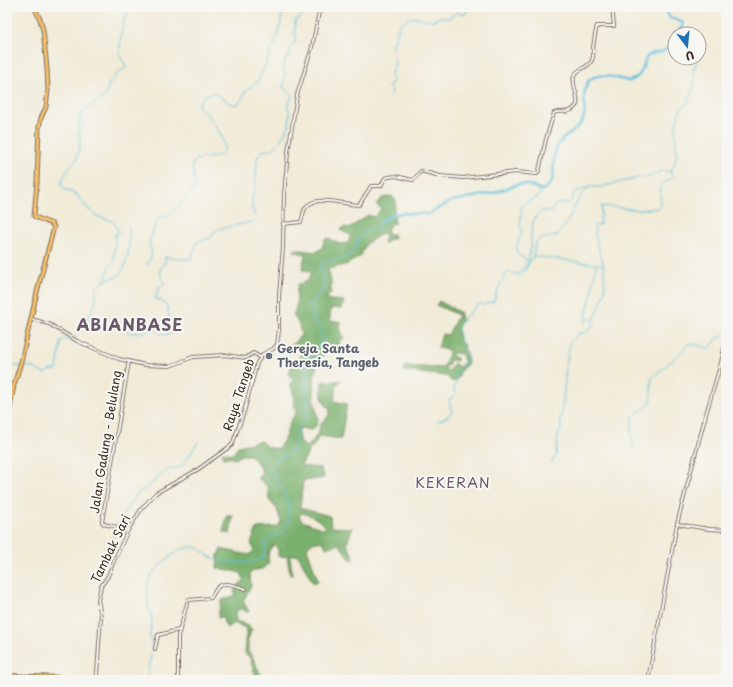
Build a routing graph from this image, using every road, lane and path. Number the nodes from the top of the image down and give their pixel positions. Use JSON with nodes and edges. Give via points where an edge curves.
{"nodes":[{"id":1,"x":34,"y":7,"type":"edge"},
{"id":2,"x":319,"y":7,"type":"edge"},
{"id":3,"x":612,"y":7,"type":"edge"},
{"id":4,"x":283,"y":224,"type":"junction"},
{"id":5,"x":31,"y":319,"type":"junction"},
{"id":6,"x":726,"y":338,"type":"edge"},
{"id":7,"x":260,"y":357,"type":"junction"},
{"id":8,"x":129,"y":361,"type":"junction"},
{"id":9,"x":7,"y":424,"type":"edge"},
{"id":10,"x":211,"y":460,"type":"joint"},
{"id":11,"x":677,"y":524,"type":"junction"},
{"id":12,"x":128,"y":530,"type":"junction"},
{"id":13,"x":726,"y":530,"type":"edge"},
{"id":14,"x":246,"y":589,"type":"dead end"},
{"id":15,"x":179,"y":630,"type":"junction"},
{"id":16,"x":155,"y":649,"type":"dead end"},
{"id":17,"x":7,"y":676,"type":"edge"},
{"id":18,"x":72,"y":680,"type":"edge"},
{"id":19,"x":90,"y":680,"type":"edge"},
{"id":20,"x":96,"y":680,"type":"edge"},
{"id":21,"x":178,"y":680,"type":"edge"},
{"id":22,"x":648,"y":680,"type":"edge"}],
"edges":[{"from":1,"to":5,"type":"main road","via":[[44,35],[47,74],[47,104],[39,128],[34,214],[54,228]]},
{"from":2,"to":4,"type":"street","name":"Raya Tangeb","via":[[313,44],[295,104],[287,159]]},
{"from":3,"to":4,"type":"street","via":[[614,27],[597,26],[592,60],[574,76],[573,85],[578,98],[576,107],[568,112],[554,113],[538,174],[516,172],[466,178],[440,176],[422,171],[412,180],[400,176],[389,177],[385,178],[381,186],[371,186],[359,204],[332,200],[310,203],[301,222]]},
{"from":4,"to":7,"type":"street","name":"Raya Tangeb","via":[[278,343],[275,348]]},
{"from":5,"to":8,"type":"street","via":[[49,324],[72,338],[120,360]]},
{"from":5,"to":9,"type":"main road","via":[[13,388]]},
{"from":6,"to":11,"type":"street"},
{"from":7,"to":8,"type":"street","via":[[253,353],[246,358],[226,355],[195,357],[170,366],[152,366]]},
{"from":7,"to":10,"type":"street","name":"Raya Tangeb","via":[[233,444]]},
{"from":8,"to":12,"type":"street","name":"Jalan Gadung - Belulang","via":[[102,522]]},
{"from":10,"to":12,"type":"street","name":"Tambak Sari","via":[[156,493],[142,508]]},
{"from":11,"to":13,"type":"street"},
{"from":11,"to":22,"type":"street"},
{"from":12,"to":20,"type":"street","name":"Tambak Sari","via":[[101,586]]},
{"from":14,"to":15,"type":"street","via":[[222,584],[211,598],[188,600]]},
{"from":15,"to":16,"type":"street","via":[[158,635]]},
{"from":15,"to":21,"type":"street"},
{"from":17,"to":18,"type":"highway"},
{"from":18,"to":19,"type":"street"}]}
